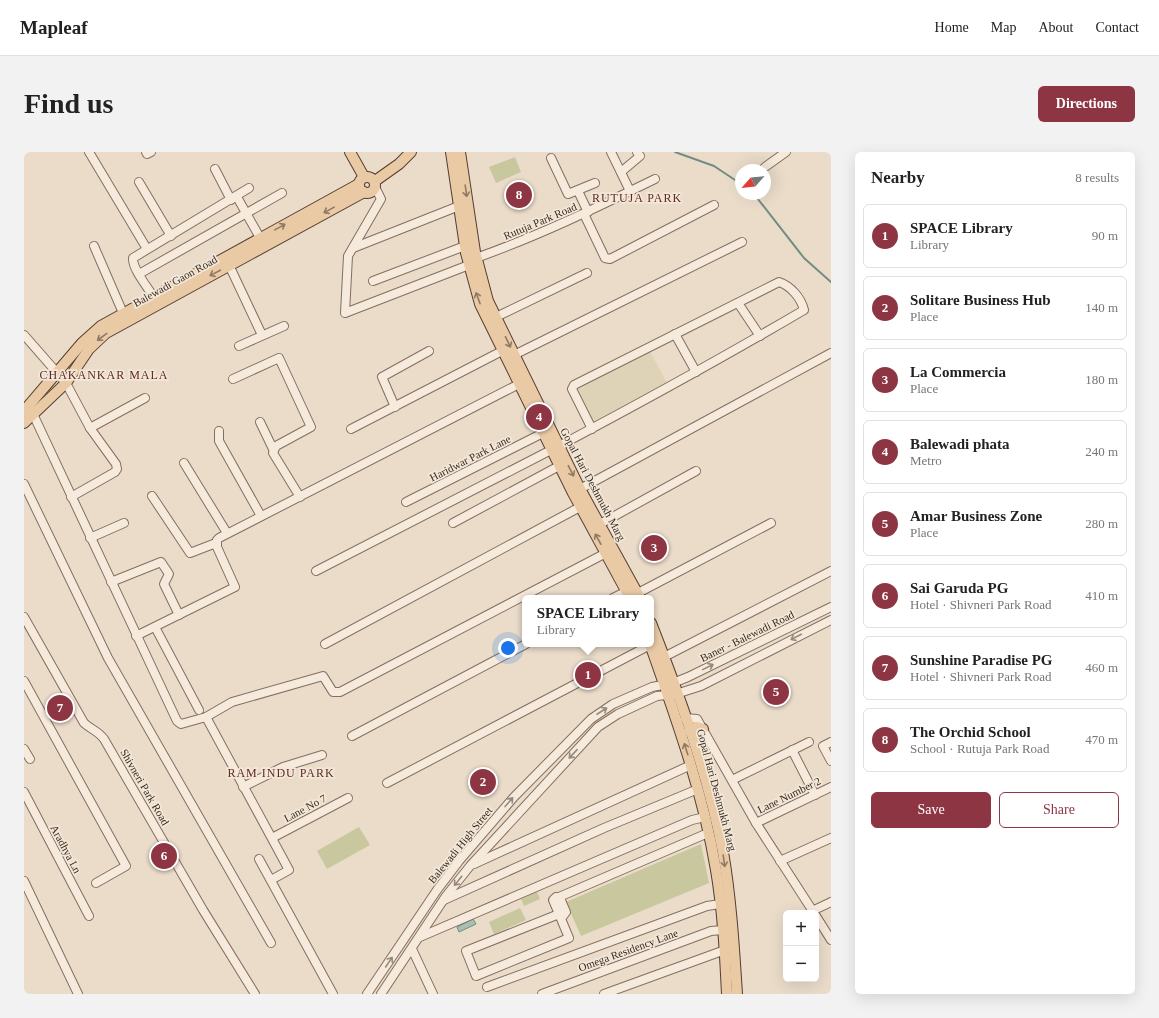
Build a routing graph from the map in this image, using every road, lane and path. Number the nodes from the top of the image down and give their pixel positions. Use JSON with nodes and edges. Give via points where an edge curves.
{"nodes":[{"id":1,"x":89,"y":152,"type":"edge"},
{"id":2,"x":146,"y":152,"type":"edge"},
{"id":3,"x":151,"y":152,"type":"edge"},
{"id":4,"x":350,"y":152,"type":"edge"},
{"id":5,"x":411,"y":152,"type":"edge"},
{"id":6,"x":451,"y":152,"type":"edge"},
{"id":7,"x":460,"y":152,"type":"edge"},
{"id":8,"x":611,"y":152,"type":"edge"},
{"id":9,"x":637,"y":152,"type":"edge"},
{"id":10,"x":786,"y":152,"type":"edge"},
{"id":11,"x":551,"y":158,"type":"dead end"},
{"id":12,"x":768,"y":164,"type":"edge"},
{"id":13,"x":215,"y":169,"type":"dead end"},
{"id":14,"x":621,"y":172,"type":"junction"},
{"id":15,"x":655,"y":179,"type":"dead end"},
{"id":16,"x":139,"y":182,"type":"dead end"},
{"id":17,"x":362,"y":184,"type":"junction"},
{"id":18,"x":375,"y":184,"type":"junction"},
{"id":19,"x":595,"y":184,"type":"dead end"},
{"id":20,"x":249,"y":188,"type":"dead end"},
{"id":21,"x":578,"y":191,"type":"junction"},
{"id":22,"x":630,"y":191,"type":"junction"},
{"id":23,"x":282,"y":193,"type":"dead end"},
{"id":24,"x":234,"y":199,"type":"junction"},
{"id":25,"x":714,"y":205,"type":"dead end"},
{"id":26,"x":459,"y":206,"type":"junction"},
{"id":27,"x":245,"y":213,"type":"junction"},
{"id":28,"x":586,"y":213,"type":"junction"},
{"id":29,"x":171,"y":236,"type":"junction"},
{"id":30,"x":262,"y":242,"type":"junction"},
{"id":31,"x":742,"y":242,"type":"dead end"},
{"id":32,"x":94,"y":246,"type":"dead end"},
{"id":33,"x":465,"y":246,"type":"junction"},
{"id":34,"x":353,"y":248,"type":"junction"},
{"id":35,"x":147,"y":249,"type":"junction"},
{"id":36,"x":472,"y":262,"type":"junction"},
{"id":37,"x":229,"y":265,"type":"junction"},
{"id":38,"x":587,"y":273,"type":"dead end"},
{"id":39,"x":139,"y":274,"type":"junction"},
{"id":40,"x":373,"y":281,"type":"dead end"},
{"id":41,"x":156,"y":300,"type":"junction"},
{"id":42,"x":738,"y":302,"type":"junction"},
{"id":43,"x":123,"y":314,"type":"junction"},
{"id":44,"x":496,"y":317,"type":"junction"},
{"id":45,"x":284,"y":326,"type":"dead end"},
{"id":46,"x":675,"y":334,"type":"junction"},
{"id":47,"x":24,"y":335,"type":"edge"},
{"id":48,"x":262,"y":335,"type":"junction"},
{"id":49,"x":760,"y":336,"type":"junction"},
{"id":50,"x":239,"y":346,"type":"dead end"},
{"id":51,"x":428,"y":351,"type":"dead end"},
{"id":52,"x":502,"y":351,"type":"junction"},
{"id":53,"x":831,"y":353,"type":"edge"},
{"id":54,"x":514,"y":355,"type":"junction"},
{"id":55,"x":696,"y":372,"type":"junction"},
{"id":56,"x":56,"y":373,"type":"junction"},
{"id":57,"x":233,"y":379,"type":"dead end"},
{"id":58,"x":66,"y":383,"type":"junction"},
{"id":59,"x":519,"y":384,"type":"junction"},
{"id":60,"x":145,"y":398,"type":"dead end"},
{"id":61,"x":395,"y":407,"type":"junction"},
{"id":62,"x":28,"y":411,"type":"edge"},
{"id":63,"x":260,"y":422,"type":"dead end"},
{"id":64,"x":24,"y":423,"type":"edge"},
{"id":65,"x":90,"y":428,"type":"junction"},
{"id":66,"x":351,"y":429,"type":"dead end"},
{"id":67,"x":592,"y":429,"type":"junction"},
{"id":68,"x":219,"y":431,"type":"dead end"},
{"id":69,"x":543,"y":434,"type":"junction"},
{"id":70,"x":555,"y":448,"type":"junction"},
{"id":71,"x":274,"y":449,"type":"junction"},
{"id":72,"x":184,"y":463,"type":"dead end"},
{"id":73,"x":559,"y":466,"type":"junction"},
{"id":74,"x":696,"y":471,"type":"dead end"},
{"id":75,"x":24,"y":484,"type":"edge"},
{"id":76,"x":580,"y":489,"type":"junction"},
{"id":77,"x":152,"y":496,"type":"dead end"},
{"id":78,"x":71,"y":497,"type":"junction"},
{"id":79,"x":300,"y":497,"type":"junction"},
{"id":80,"x":406,"y":502,"type":"dead end"},
{"id":81,"x":586,"y":511,"type":"junction"},
{"id":82,"x":261,"y":516,"type":"junction"},
{"id":83,"x":124,"y":523,"type":"dead end"},
{"id":84,"x":453,"y":523,"type":"dead end"},
{"id":85,"x":600,"y":524,"type":"junction"},
{"id":86,"x":771,"y":524,"type":"dead end"},
{"id":87,"x":227,"y":533,"type":"junction"},
{"id":88,"x":90,"y":538,"type":"junction"},
{"id":89,"x":216,"y":543,"type":"junction"},
{"id":90,"x":606,"y":553,"type":"junction"},
{"id":91,"x":316,"y":571,"type":"dead end"},
{"id":92,"x":831,"y":571,"type":"edge"},
{"id":93,"x":111,"y":582,"type":"junction"},
{"id":94,"x":526,"y":595,"type":"edge"},
{"id":95,"x":634,"y":595,"type":"edge"},
{"id":96,"x":522,"y":597,"type":"edge"},
{"id":97,"x":831,"y":607,"type":"edge"},
{"id":98,"x":179,"y":616,"type":"junction"},
{"id":99,"x":24,"y":617,"type":"edge"},
{"id":100,"x":831,"y":620,"type":"edge"},
{"id":101,"x":155,"y":627,"type":"junction"},
{"id":102,"x":654,"y":631,"type":"edge"},
{"id":103,"x":136,"y":636,"type":"junction"},
{"id":104,"x":325,"y":644,"type":"dead end"},
{"id":105,"x":522,"y":646,"type":"edge"},
{"id":106,"x":646,"y":647,"type":"edge"},
{"id":107,"x":651,"y":647,"type":"edge"},
{"id":108,"x":664,"y":657,"type":"junction"},
{"id":109,"x":24,"y":681,"type":"edge"},
{"id":110,"x":668,"y":684,"type":"junction"},
{"id":111,"x":672,"y":694,"type":"junction"},
{"id":112,"x":199,"y":710,"type":"dead end"},
{"id":113,"x":206,"y":716,"type":"junction"},
{"id":114,"x":685,"y":718,"type":"junction"},
{"id":115,"x":703,"y":729,"type":"junction"},
{"id":116,"x":689,"y":731,"type":"junction"},
{"id":117,"x":352,"y":736,"type":"dead end"},
{"id":118,"x":809,"y":742,"type":"dead end"},
{"id":119,"x":831,"y":742,"type":"edge"},
{"id":120,"x":24,"y":748,"type":"edge"},
{"id":121,"x":792,"y":750,"type":"junction"},
{"id":122,"x":322,"y":754,"type":"dead end"},
{"id":123,"x":30,"y":759,"type":"dead end"},
{"id":124,"x":831,"y":761,"type":"edge"},
{"id":125,"x":691,"y":765,"type":"junction"},
{"id":126,"x":732,"y":780,"type":"junction"},
{"id":127,"x":387,"y":783,"type":"dead end"},
{"id":128,"x":243,"y":787,"type":"junction"},
{"id":129,"x":831,"y":787,"type":"edge"},
{"id":130,"x":698,"y":788,"type":"junction"},
{"id":131,"x":24,"y":792,"type":"edge"},
{"id":132,"x":815,"y":795,"type":"junction"},
{"id":133,"x":348,"y":798,"type":"dead end"},
{"id":134,"x":705,"y":817,"type":"junction"},
{"id":135,"x":756,"y":823,"type":"junction"},
{"id":136,"x":708,"y":833,"type":"junction"},
{"id":137,"x":272,"y":838,"type":"junction"},
{"id":138,"x":831,"y":838,"type":"edge"},
{"id":139,"x":259,"y":859,"type":"dead end"},
{"id":140,"x":780,"y":861,"type":"junction"},
{"id":141,"x":470,"y":866,"type":"junction"},
{"id":142,"x":270,"y":880,"type":"junction"},
{"id":143,"x":24,"y":882,"type":"edge"},
{"id":144,"x":96,"y":883,"type":"dead end"},
{"id":145,"x":443,"y":900,"type":"junction"},
{"id":146,"x":831,"y":902,"type":"edge"},
{"id":147,"x":720,"y":904,"type":"junction"},
{"id":148,"x":812,"y":910,"type":"edge"},
{"id":149,"x":819,"y":910,"type":"edge"},
{"id":150,"x":559,"y":914,"type":"junction"},
{"id":151,"x":89,"y":916,"type":"dead end"},
{"id":152,"x":819,"y":921,"type":"edge"},
{"id":153,"x":723,"y":930,"type":"junction"},
{"id":154,"x":420,"y":937,"type":"junction"},
{"id":155,"x":831,"y":940,"type":"edge"},
{"id":156,"x":271,"y":943,"type":"dead end"},
{"id":157,"x":412,"y":949,"type":"junction"},
{"id":158,"x":725,"y":950,"type":"junction"},
{"id":159,"x":487,"y":987,"type":"dead end"},
{"id":160,"x":78,"y":994,"type":"edge"},
{"id":161,"x":255,"y":994,"type":"edge"},
{"id":162,"x":333,"y":994,"type":"edge"},
{"id":163,"x":367,"y":994,"type":"edge"},
{"id":164,"x":381,"y":994,"type":"edge"},
{"id":165,"x":433,"y":994,"type":"edge"},
{"id":166,"x":542,"y":994,"type":"edge"},
{"id":167,"x":604,"y":994,"type":"edge"},
{"id":168,"x":727,"y":994,"type":"edge"},
{"id":169,"x":737,"y":994,"type":"edge"}],
"edges":[{"from":1,"to":35,"type":"street"},
{"from":2,"to":3,"type":"street"},
{"from":4,"to":17,"type":"main road"},
{"from":5,"to":18,"type":"main road"},
{"from":6,"to":26,"type":"main road","name":"Gopal Hari Deshmukh Marg"},
{"from":7,"to":36,"type":"main road","name":"Gopal Hari Deshmukh Marg","one_way":true},
{"from":8,"to":14,"type":"street"},
{"from":9,"to":14,"type":"street","via":[[640,156]]},
{"from":10,"to":12,"type":"street"},
{"from":11,"to":21,"type":"street","via":[[566,193]]},
{"from":13,"to":24,"type":"street"},
{"from":14,"to":22,"type":"street"},
{"from":15,"to":22,"type":"street","name":"Rutuja Park Road"},
{"from":16,"to":29,"type":"street"},
{"from":17,"to":18,"type":"main road","via":[[370,177]]},
{"from":17,"to":18,"type":"main road","name":"Balewadi Gaon Road","via":[[371,192]]},
{"from":17,"to":30,"type":"main road","name":"Balewadi Gaon Road"},
{"from":18,"to":34,"type":"street","via":[[381,199]]},
{"from":19,"to":21,"type":"street"},
{"from":20,"to":24,"type":"street"},
{"from":21,"to":28,"type":"street"},
{"from":22,"to":28,"type":"street","name":"Rutuja Park Road"},
{"from":23,"to":27,"type":"street"},
{"from":24,"to":27,"type":"street"},
{"from":24,"to":29,"type":"street"},
{"from":25,"to":28,"type":"street","via":[[610,259],[604,258]]},
{"from":26,"to":33,"type":"main road","name":"Gopal Hari Deshmukh Marg"},
{"from":26,"to":34,"type":"street"},
{"from":27,"to":30,"type":"street"},
{"from":27,"to":39,"type":"street"},
{"from":28,"to":36,"type":"street","name":"Rutuja Park Road"},
{"from":29,"to":35,"type":"street"},
{"from":30,"to":37,"type":"main road","name":"Balewadi Gaon Road"},
{"from":30,"to":41,"type":"main road","name":"Balewadi Gaon Road"},
{"from":31,"to":54,"type":"street"},
{"from":32,"to":43,"type":"street"},
{"from":33,"to":36,"type":"main road","name":"Gopal Hari Deshmukh Marg"},
{"from":33,"to":40,"type":"street"},
{"from":34,"to":36,"type":"street","name":"Rutuja Park Road","via":[[346,257],[345,313]]},
{"from":35,"to":39,"type":"street","via":[[133,258]]},
{"from":36,"to":44,"type":"main road","name":"Gopal Hari Deshmukh Marg"},
{"from":52,"to":36,"type":"main road","name":"Gopal Hari Deshmukh Marg","one_way":true,"via":[[480,304]]},
{"from":37,"to":41,"type":"main road","name":"Balewadi Gaon Road","one_way":true},
{"from":37,"to":48,"type":"street"},
{"from":38,"to":44,"type":"street"},
{"from":39,"to":41,"type":"street"},
{"from":41,"to":43,"type":"main road","name":"Balewadi Gaon Road"},
{"from":41,"to":58,"type":"main road","name":"Balewadi Gaon Road","one_way":true,"via":[[97,340]]},
{"from":42,"to":46,"type":"street"},
{"from":42,"to":49,"type":"street"},
{"from":42,"to":49,"type":"street","via":[[780,282],[787,284],[802,303],[804,310]]},
{"from":43,"to":56,"type":"main road","name":"Balewadi Gaon Road","via":[[91,334]]},
{"from":44,"to":54,"type":"main road","name":"Gopal Hari Deshmukh Marg","one_way":true},
{"from":45,"to":48,"type":"street"},
{"from":46,"to":55,"type":"street"},
{"from":46,"to":67,"type":"street","via":[[574,385],[572,389]]},
{"from":47,"to":56,"type":"street"},
{"from":48,"to":50,"type":"street"},
{"from":49,"to":55,"type":"street"},
{"from":51,"to":61,"type":"street","via":[[382,377]]},
{"from":52,"to":59,"type":"main road","name":"Gopal Hari Deshmukh Marg"},
{"from":52,"to":61,"type":"street"},
{"from":53,"to":76,"type":"street"},
{"from":54,"to":70,"type":"main road","name":"Gopal Hari Deshmukh Marg"},
{"from":55,"to":67,"type":"street"},
{"from":56,"to":58,"type":"street"},
{"from":56,"to":62,"type":"main road","name":"Balewadi Gaon Road"},
{"from":57,"to":71,"type":"street","via":[[279,358],[312,427]]},
{"from":58,"to":62,"type":"main road","name":"Balewadi Gaon Road"},
{"from":58,"to":65,"type":"street"},
{"from":59,"to":69,"type":"main road","name":"Gopal Hari Deshmukh Marg"},
{"from":59,"to":79,"type":"street"},
{"from":60,"to":65,"type":"street"},
{"from":61,"to":66,"type":"street"},
{"from":62,"to":64,"type":"main road","name":"Balewadi Gaon Road"},
{"from":62,"to":78,"type":"street"},
{"from":63,"to":71,"type":"street"},
{"from":65,"to":78,"type":"street","via":[[117,469]]},
{"from":67,"to":70,"type":"street"},
{"from":68,"to":82,"type":"street","via":[[219,440]]},
{"from":69,"to":70,"type":"main road","name":"Gopal Hari Deshmukh Marg"},
{"from":69,"to":80,"type":"street","name":"Haridwar Park Lane"},
{"from":70,"to":73,"type":"main road","name":"Gopal Hari Deshmukh Marg"},
{"from":70,"to":76,"type":"main road","name":"Gopal Hari Deshmukh Marg","one_way":true},
{"from":70,"to":91,"type":"street"},
{"from":71,"to":79,"type":"street","via":[[273,453]]},
{"from":72,"to":87,"type":"street"},
{"from":73,"to":81,"type":"main road","name":"Gopal Hari Deshmukh Marg"},
{"from":73,"to":84,"type":"street"},
{"from":74,"to":85,"type":"street"},
{"from":75,"to":156,"type":"street","via":[[108,658]]},
{"from":76,"to":81,"type":"main road","name":"Gopal Hari Deshmukh Marg"},
{"from":77,"to":89,"type":"street","via":[[190,553]]},
{"from":78,"to":88,"type":"street"},
{"from":79,"to":82,"type":"street"},
{"from":81,"to":85,"type":"main road","name":"Gopal Hari Deshmukh Marg"},
{"from":90,"to":81,"type":"main road","name":"Gopal Hari Deshmukh Marg","one_way":true},
{"from":81,"to":104,"type":"street"},
{"from":82,"to":87,"type":"street"},
{"from":83,"to":88,"type":"street"},
{"from":85,"to":95,"type":"main road","name":"Gopal Hari Deshmukh Marg"},
{"from":86,"to":95,"type":"street"},
{"from":87,"to":89,"type":"street"},
{"from":88,"to":93,"type":"street"},
{"from":89,"to":98,"type":"street","via":[[235,587]]},
{"from":90,"to":94,"type":"street"},
{"from":90,"to":95,"type":"main road","name":"Gopal Hari Deshmukh Marg"},
{"from":92,"to":108,"type":"street"},
{"from":93,"to":98,"type":"street","via":[[161,562],[169,574],[164,584]]},
{"from":93,"to":103,"type":"street"},
{"from":96,"to":113,"type":"street","via":[[340,692],[333,692],[323,676],[232,702]]},
{"from":110,"to":97,"type":"street","name":"Baner - Balewadi Road","one_way":true},
{"from":98,"to":101,"type":"street"},
{"from":99,"to":161,"type":"street","name":"Shivneri Park Road","via":[[84,723],[99,732]]},
{"from":100,"to":111,"type":"street","name":"Baner - Balewadi Road","one_way":true,"via":[[701,686]]},
{"from":101,"to":103,"type":"street"},
{"from":101,"to":112,"type":"street"},
{"from":102,"to":108,"type":"main road","name":"Gopal Hari Deshmukh Marg"},
{"from":103,"to":113,"type":"street","via":[[177,721],[186,724]]},
{"from":105,"to":117,"type":"street"},
{"from":106,"to":127,"type":"street"},
{"from":107,"to":110,"type":"main road","name":"Gopal Hari Deshmukh Marg"},
{"from":108,"to":110,"type":"main road","name":"Gopal Hari Deshmukh Marg"},
{"from":109,"to":144,"type":"street","via":[[126,866]]},
{"from":110,"to":111,"type":"main road","name":"Gopal Hari Deshmukh Marg"},
{"from":163,"to":110,"type":"street","name":"Balewadi High Street","one_way":true,"via":[[454,866],[514,797],[591,719],[613,704],[652,687]]},
{"from":111,"to":114,"type":"main road","name":"Gopal Hari Deshmukh Marg"},
{"from":125,"to":111,"type":"main road","name":"Gopal Hari Deshmukh Marg","one_way":true},
{"from":111,"to":141,"type":"street","name":"Balewadi High Street","one_way":true,"via":[[657,696],[618,714],[598,727]]},
{"from":113,"to":128,"type":"street"},
{"from":114,"to":115,"type":"street","via":[[696,719]]},
{"from":114,"to":116,"type":"main road","name":"Gopal Hari Deshmukh Marg"},
{"from":115,"to":116,"type":"main road","via":[[697,727]]},
{"from":115,"to":126,"type":"street"},
{"from":116,"to":169,"type":"main road","name":"Gopal Hari Deshmukh Marg","one_way":true,"via":[[723,852]]},
{"from":118,"to":121,"type":"street"},
{"from":119,"to":124,"type":"street","via":[[823,746]]},
{"from":120,"to":123,"type":"street"},
{"from":121,"to":126,"type":"street"},
{"from":121,"to":132,"type":"street"},
{"from":122,"to":128,"type":"street","via":[[283,767]]},
{"from":125,"to":130,"type":"main road","name":"Gopal Hari Deshmukh Marg"},
{"from":125,"to":141,"type":"street"},
{"from":126,"to":135,"type":"street"},
{"from":128,"to":137,"type":"street"},
{"from":129,"to":132,"type":"street","name":"Lane Number 2"},
{"from":130,"to":134,"type":"main road","name":"Gopal Hari Deshmukh Marg"},
{"from":130,"to":145,"type":"street"},
{"from":131,"to":151,"type":"street","name":"Aradhya Ln"},
{"from":132,"to":135,"type":"street","name":"Lane Number 2"},
{"from":133,"to":137,"type":"street","name":"Lane No 7"},
{"from":134,"to":136,"type":"main road","name":"Gopal Hari Deshmukh Marg"},
{"from":134,"to":154,"type":"street","via":[[692,820]]},
{"from":135,"to":140,"type":"street"},
{"from":136,"to":147,"type":"main road","name":"Gopal Hari Deshmukh Marg"},
{"from":136,"to":150,"type":"street","via":[[554,898]]},
{"from":137,"to":142,"type":"street","via":[[289,870]]},
{"from":138,"to":140,"type":"street"},
{"from":139,"to":142,"type":"street"},
{"from":140,"to":148,"type":"street"},
{"from":141,"to":145,"type":"street","name":"Balewadi High Street","one_way":true},
{"from":142,"to":162,"type":"street"},
{"from":143,"to":160,"type":"street"},
{"from":145,"to":154,"type":"street","name":"Balewadi High Street"},
{"from":146,"to":149,"type":"street"},
{"from":147,"to":153,"type":"main road","name":"Gopal Hari Deshmukh Marg"},
{"from":147,"to":159,"type":"street","via":[[707,906]]},
{"from":150,"to":150,"type":"street","via":[[466,951],[476,976],[569,938]]},
{"from":152,"to":155,"type":"street"},
{"from":153,"to":158,"type":"main road","name":"Gopal Hari Deshmukh Marg"},
{"from":153,"to":166,"type":"street","name":"Omega Residency Lane","via":[[711,931]]},
{"from":154,"to":157,"type":"street","name":"Balewadi High Street"},
{"from":157,"to":164,"type":"street","name":"Balewadi High Street"},
{"from":157,"to":165,"type":"street"},
{"from":158,"to":167,"type":"street"},
{"from":158,"to":168,"type":"main road","name":"Gopal Hari Deshmukh Marg"}]}
